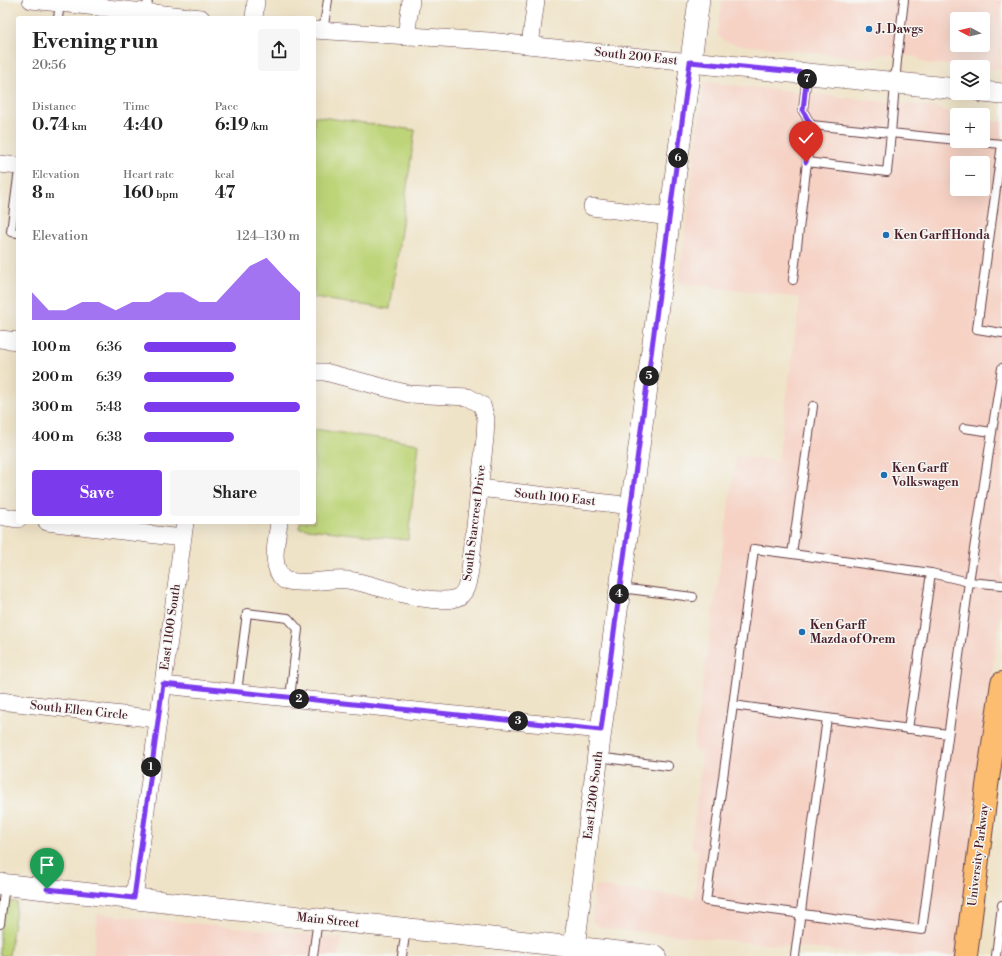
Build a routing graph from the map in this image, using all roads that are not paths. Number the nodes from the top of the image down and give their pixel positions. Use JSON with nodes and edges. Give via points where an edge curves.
{"nodes":[{"id":1,"x":31,"y":0,"type":"edge"},
{"id":2,"x":256,"y":0,"type":"edge"},
{"id":3,"x":328,"y":0,"type":"edge"},
{"id":4,"x":411,"y":0,"type":"edge"},
{"id":5,"x":536,"y":0,"type":"edge"},
{"id":6,"x":699,"y":0,"type":"edge"},
{"id":7,"x":904,"y":0,"type":"edge"},
{"id":8,"x":147,"y":6,"type":"edge"},
{"id":9,"x":59,"y":10,"type":"edge"},
{"id":10,"x":103,"y":13,"type":"edge"},
{"id":11,"x":192,"y":16,"type":"edge"},
{"id":12,"x":254,"y":16,"type":"edge"},
{"id":13,"x":319,"y":31,"type":"edge"},
{"id":14,"x":406,"y":37,"type":"junction"},
{"id":15,"x":530,"y":45,"type":"junction"},
{"id":16,"x":690,"y":62,"type":"junction"},
{"id":17,"x":807,"y":73,"type":"junction"},
{"id":18,"x":895,"y":82,"type":"junction"},
{"id":19,"x":950,"y":88,"type":"edge"},
{"id":20,"x":990,"y":93,"type":"edge"},
{"id":21,"x":1002,"y":94,"type":"edge"},
{"id":22,"x":811,"y":125,"type":"junction"},
{"id":23,"x":891,"y":133,"type":"junction"},
{"id":24,"x":950,"y":139,"type":"edge"},
{"id":25,"x":990,"y":143,"type":"edge"},
{"id":26,"x":1002,"y":144,"type":"edge"},
{"id":27,"x":806,"y":162,"type":"junction"},
{"id":28,"x":0,"y":164,"type":"edge"},
{"id":29,"x":16,"y":166,"type":"edge"},
{"id":30,"x":16,"y":195,"type":"edge"},
{"id":31,"x":592,"y":207,"type":"dead end"},
{"id":32,"x":670,"y":217,"type":"junction"},
{"id":33,"x":16,"y":233,"type":"edge"},
{"id":34,"x":792,"y":280,"type":"dead end"},
{"id":35,"x":1002,"y":333,"type":"edge"},
{"id":36,"x":0,"y":339,"type":"edge"},
{"id":37,"x":16,"y":341,"type":"edge"},
{"id":38,"x":1002,"y":368,"type":"edge"},
{"id":39,"x":316,"y":372,"type":"edge"},
{"id":40,"x":813,"y":406,"type":"dead end"},
{"id":41,"x":964,"y":428,"type":"dead end"},
{"id":42,"x":992,"y":432,"type":"junction"},
{"id":43,"x":478,"y":488,"type":"junction"},
{"id":44,"x":632,"y":506,"type":"junction"},
{"id":45,"x":0,"y":516,"type":"edge"},
{"id":46,"x":16,"y":519,"type":"edge"},
{"id":47,"x":81,"y":524,"type":"edge"},
{"id":48,"x":279,"y":524,"type":"edge"},
{"id":49,"x":184,"y":530,"type":"edge"},
{"id":50,"x":792,"y":554,"type":"junction"},
{"id":51,"x":931,"y":573,"type":"junction"},
{"id":52,"x":969,"y":582,"type":"junction"},
{"id":53,"x":1002,"y":585,"type":"edge"},
{"id":54,"x":620,"y":588,"type":"junction"},
{"id":55,"x":693,"y":597,"type":"dead end"},
{"id":56,"x":1002,"y":683,"type":"edge"},
{"id":57,"x":163,"y":684,"type":"junction"},
{"id":58,"x":236,"y":692,"type":"junction"},
{"id":59,"x":290,"y":698,"type":"junction"},
{"id":60,"x":0,"y":701,"type":"edge"},
{"id":61,"x":733,"y":705,"type":"junction"},
{"id":62,"x":827,"y":718,"type":"junction"},
{"id":63,"x":157,"y":719,"type":"junction"},
{"id":64,"x":908,"y":729,"type":"junction"},
{"id":65,"x":601,"y":730,"type":"junction"},
{"id":66,"x":948,"y":734,"type":"junction"},
{"id":67,"x":597,"y":757,"type":"junction"},
{"id":68,"x":668,"y":766,"type":"dead end"},
{"id":69,"x":3,"y":884,"type":"edge"},
{"id":70,"x":134,"y":898,"type":"junction"},
{"id":71,"x":1002,"y":905,"type":"edge"},
{"id":72,"x":801,"y":913,"type":"junction"},
{"id":73,"x":318,"y":919,"type":"junction"},
{"id":74,"x":0,"y":924,"type":"edge"},
{"id":75,"x":406,"y":928,"type":"junction"},
{"id":76,"x":573,"y":952,"type":"edge"},
{"id":77,"x":313,"y":956,"type":"edge"},
{"id":78,"x":402,"y":956,"type":"edge"},
{"id":79,"x":656,"y":956,"type":"edge"},
{"id":80,"x":795,"y":956,"type":"edge"},
{"id":81,"x":966,"y":956,"type":"edge"},
{"id":82,"x":996,"y":956,"type":"edge"}],
"edges":[{"from":1,"to":9,"type":"street"},
{"from":2,"to":12,"type":"street"},
{"from":3,"to":13,"type":"lane"},
{"from":4,"to":14,"type":"street"},
{"from":5,"to":15,"type":"street"},
{"from":6,"to":16,"type":"street","name":"East 1200 South"},
{"from":7,"to":18,"type":"lane"},
{"from":8,"to":10,"type":"street"},
{"from":8,"to":11,"type":"street"},
{"from":9,"to":10,"type":"street"},
{"from":13,"to":14,"type":"street","name":"South 200 East"},
{"from":14,"to":15,"type":"street","name":"South 200 East"},
{"from":15,"to":16,"type":"street","name":"South 200 East"},
{"from":16,"to":17,"type":"street","name":"South 200 East"},
{"from":16,"to":32,"type":"street","name":"East 1200 South"},
{"from":17,"to":18,"type":"street","name":"South 200 East"},
{"from":17,"to":22,"type":"lane","via":[[803,111]]},
{"from":18,"to":19,"type":"street","name":"South 200 East"},
{"from":18,"to":23,"type":"lane"},
{"from":20,"to":21,"type":"street"},
{"from":22,"to":23,"type":"lane"},
{"from":22,"to":27,"type":"lane"},
{"from":23,"to":24,"type":"lane"},
{"from":23,"to":27,"type":"lane","via":[[887,172]]},
{"from":25,"to":26,"type":"lane"},
{"from":26,"to":35,"type":"lane","via":[[977,329]]},
{"from":27,"to":34,"type":"lane"},
{"from":28,"to":29,"type":"street"},
{"from":30,"to":33,"type":"lane","via":[[12,232]]},
{"from":31,"to":32,"type":"street"},
{"from":32,"to":44,"type":"street","name":"East 1200 South"},
{"from":36,"to":37,"type":"street"},
{"from":38,"to":42,"type":"lane"},
{"from":39,"to":43,"type":"street","name":"South Starcrest Drive","via":[[325,372],[409,394],[457,396],[476,400],[482,405],[486,419]]},
{"from":40,"to":50,"type":"lane"},
{"from":41,"to":42,"type":"lane"},
{"from":42,"to":52,"type":"lane"},
{"from":43,"to":44,"type":"street","name":"South 100 East"},
{"from":43,"to":48,"type":"street","name":"South Starcrest Drive","via":[[470,570],[466,588],[456,598],[435,599],[402,594],[346,580],[304,583],[284,580],[276,570]]},
{"from":44,"to":54,"type":"street","name":"East 1200 South"},
{"from":45,"to":46,"type":"street"},
{"from":47,"to":49,"type":"street"},
{"from":49,"to":57,"type":"street","name":"East 1100 South"},
{"from":50,"to":51,"type":"lane"},
{"from":50,"to":61,"type":"lane","via":[[754,549]]},
{"from":51,"to":52,"type":"lane"},
{"from":51,"to":64,"type":"lane"},
{"from":52,"to":53,"type":"lane"},
{"from":52,"to":66,"type":"lane"},
{"from":54,"to":55,"type":"lane"},
{"from":54,"to":65,"type":"street","name":"East 1200 South"},
{"from":56,"to":81,"type":"main road","name":"University Parkway"},
{"from":57,"to":58,"type":"street"},
{"from":57,"to":63,"type":"street","name":"East 1100 South"},
{"from":58,"to":59,"type":"street"},
{"from":58,"to":59,"type":"lane","via":[[247,613],[288,618],[298,629]]},
{"from":59,"to":65,"type":"street"},
{"from":60,"to":63,"type":"street","name":"South Ellen Circle"},
{"from":61,"to":62,"type":"lane"},
{"from":61,"to":72,"type":"lane","via":[[706,901]]},
{"from":62,"to":64,"type":"lane"},
{"from":62,"to":72,"type":"lane"},
{"from":63,"to":70,"type":"street","name":"East 1100 South"},
{"from":64,"to":66,"type":"lane"},
{"from":65,"to":67,"type":"street","name":"East 1200 South"},
{"from":66,"to":72,"type":"lane","via":[[922,930]]},
{"from":67,"to":68,"type":"lane"},
{"from":67,"to":76,"type":"street","name":"East 1200 South"},
{"from":69,"to":70,"type":"street","name":"Main Street"},
{"from":69,"to":74,"type":"lane"},
{"from":70,"to":73,"type":"street","name":"Main Street"},
{"from":71,"to":82,"type":"lane"},
{"from":72,"to":80,"type":"lane"},
{"from":73,"to":75,"type":"street","name":"Main Street"},
{"from":73,"to":77,"type":"lane"},
{"from":75,"to":76,"type":"street","name":"Main Street"},
{"from":75,"to":78,"type":"lane"},
{"from":76,"to":79,"type":"street","name":"Main Street"}]}
